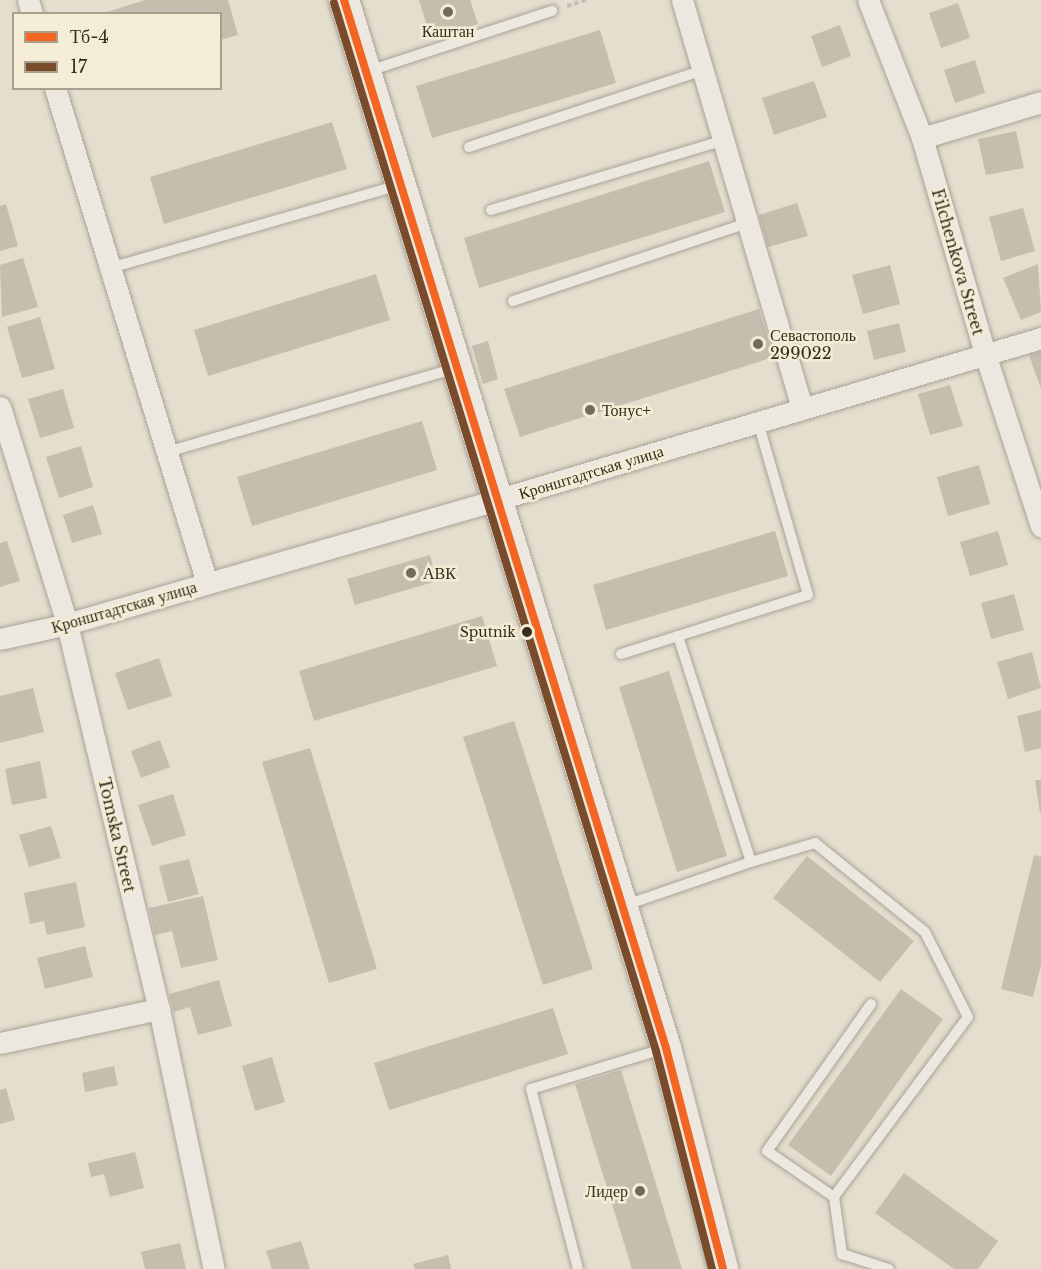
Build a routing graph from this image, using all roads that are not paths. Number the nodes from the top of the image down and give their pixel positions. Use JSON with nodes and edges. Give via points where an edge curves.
{"nodes":[{"id":1,"x":344,"y":0,"type":"edge"},
{"id":2,"x":682,"y":0,"type":"edge"},
{"id":3,"x":868,"y":0,"type":"edge"},
{"id":4,"x":552,"y":11,"type":"dead end"},
{"id":5,"x":703,"y":70,"type":"junction"},
{"id":6,"x":366,"y":72,"type":"junction"},
{"id":7,"x":56,"y":90,"type":"edge"},
{"id":8,"x":1041,"y":102,"type":"edge"},
{"id":9,"x":922,"y":138,"type":"junction"},
{"id":10,"x":723,"y":140,"type":"junction"},
{"id":11,"x":469,"y":147,"type":"dead end"},
{"id":12,"x":400,"y":184,"type":"junction"},
{"id":13,"x":491,"y":210,"type":"dead end"},
{"id":14,"x":747,"y":223,"type":"junction"},
{"id":15,"x":110,"y":268,"type":"junction"},
{"id":16,"x":513,"y":301,"type":"dead end"},
{"id":17,"x":1041,"y":338,"type":"edge"},
{"id":18,"x":986,"y":357,"type":"junction"},
{"id":19,"x":456,"y":368,"type":"junction"},
{"id":20,"x":0,"y":407,"type":"edge"},
{"id":21,"x":802,"y":410,"type":"junction"},
{"id":22,"x":758,"y":422,"type":"junction"},
{"id":23,"x":167,"y":452,"type":"junction"},
{"id":24,"x":496,"y":500,"type":"junction"},
{"id":25,"x":1041,"y":526,"type":"edge"},
{"id":26,"x":207,"y":583,"type":"junction"},
{"id":27,"x":67,"y":624,"type":"junction"},
{"id":28,"x":678,"y":636,"type":"junction"},
{"id":29,"x":0,"y":639,"type":"edge"},
{"id":30,"x":621,"y":654,"type":"dead end"},
{"id":31,"x":751,"y":862,"type":"junction"},
{"id":32,"x":621,"y":907,"type":"junction"},
{"id":33,"x":871,"y":1004,"type":"dead end"},
{"id":34,"x":159,"y":1009,"type":"junction"},
{"id":35,"x":0,"y":1043,"type":"edge"},
{"id":36,"x":666,"y":1048,"type":"junction"},
{"id":37,"x":834,"y":1197,"type":"junction"},
{"id":38,"x":214,"y":1269,"type":"edge"},
{"id":39,"x":578,"y":1269,"type":"edge"},
{"id":40,"x":723,"y":1269,"type":"edge"},
{"id":41,"x":889,"y":1269,"type":"edge"}],
"edges":[{"from":1,"to":6,"type":"main road"},
{"from":2,"to":5,"type":"street"},
{"from":3,"to":9,"type":"street","name":"Filchenkova Street"},
{"from":4,"to":6,"type":"lane"},
{"from":5,"to":10,"type":"street"},
{"from":5,"to":11,"type":"lane"},
{"from":6,"to":12,"type":"main road"},
{"from":7,"to":15,"type":"street"},
{"from":8,"to":9,"type":"street"},
{"from":9,"to":18,"type":"street","name":"Filchenkova Street"},
{"from":10,"to":13,"type":"lane"},
{"from":10,"to":14,"type":"street"},
{"from":12,"to":15,"type":"lane"},
{"from":12,"to":19,"type":"main road"},
{"from":14,"to":16,"type":"lane"},
{"from":14,"to":21,"type":"street"},
{"from":15,"to":23,"type":"street"},
{"from":17,"to":18,"type":"street","name":"Кронштадтская улица"},
{"from":18,"to":21,"type":"street","name":"Кронштадтская улица"},
{"from":18,"to":25,"type":"street","name":"Filchenkova Street"},
{"from":19,"to":23,"type":"lane"},
{"from":19,"to":24,"type":"main road"},
{"from":20,"to":27,"type":"street","name":"Tomska Street"},
{"from":21,"to":22,"type":"street","name":"Кронштадтская улица"},
{"from":22,"to":24,"type":"street","name":"Кронштадтская улица"},
{"from":22,"to":28,"type":"lane","via":[[808,595]]},
{"from":23,"to":26,"type":"street"},
{"from":24,"to":26,"type":"street","name":"Кронштадтская улица"},
{"from":24,"to":32,"type":"main road"},
{"from":26,"to":27,"type":"street","name":"Кронштадтская улица"},
{"from":27,"to":29,"type":"street","name":"Кронштадтская улица"},
{"from":27,"to":34,"type":"street","name":"Tomska Street"},
{"from":28,"to":30,"type":"lane"},
{"from":28,"to":31,"type":"lane"},
{"from":31,"to":32,"type":"lane"},
{"from":31,"to":37,"type":"lane","via":[[815,843],[925,932],[968,1017]]},
{"from":32,"to":36,"type":"main road"},
{"from":33,"to":37,"type":"lane","via":[[767,1151]]},
{"from":34,"to":35,"type":"street"},
{"from":34,"to":38,"type":"street","name":"Tomska Street"},
{"from":36,"to":39,"type":"lane","via":[[531,1089]]},
{"from":36,"to":40,"type":"main road"},
{"from":37,"to":41,"type":"lane","via":[[842,1254]]}]}
